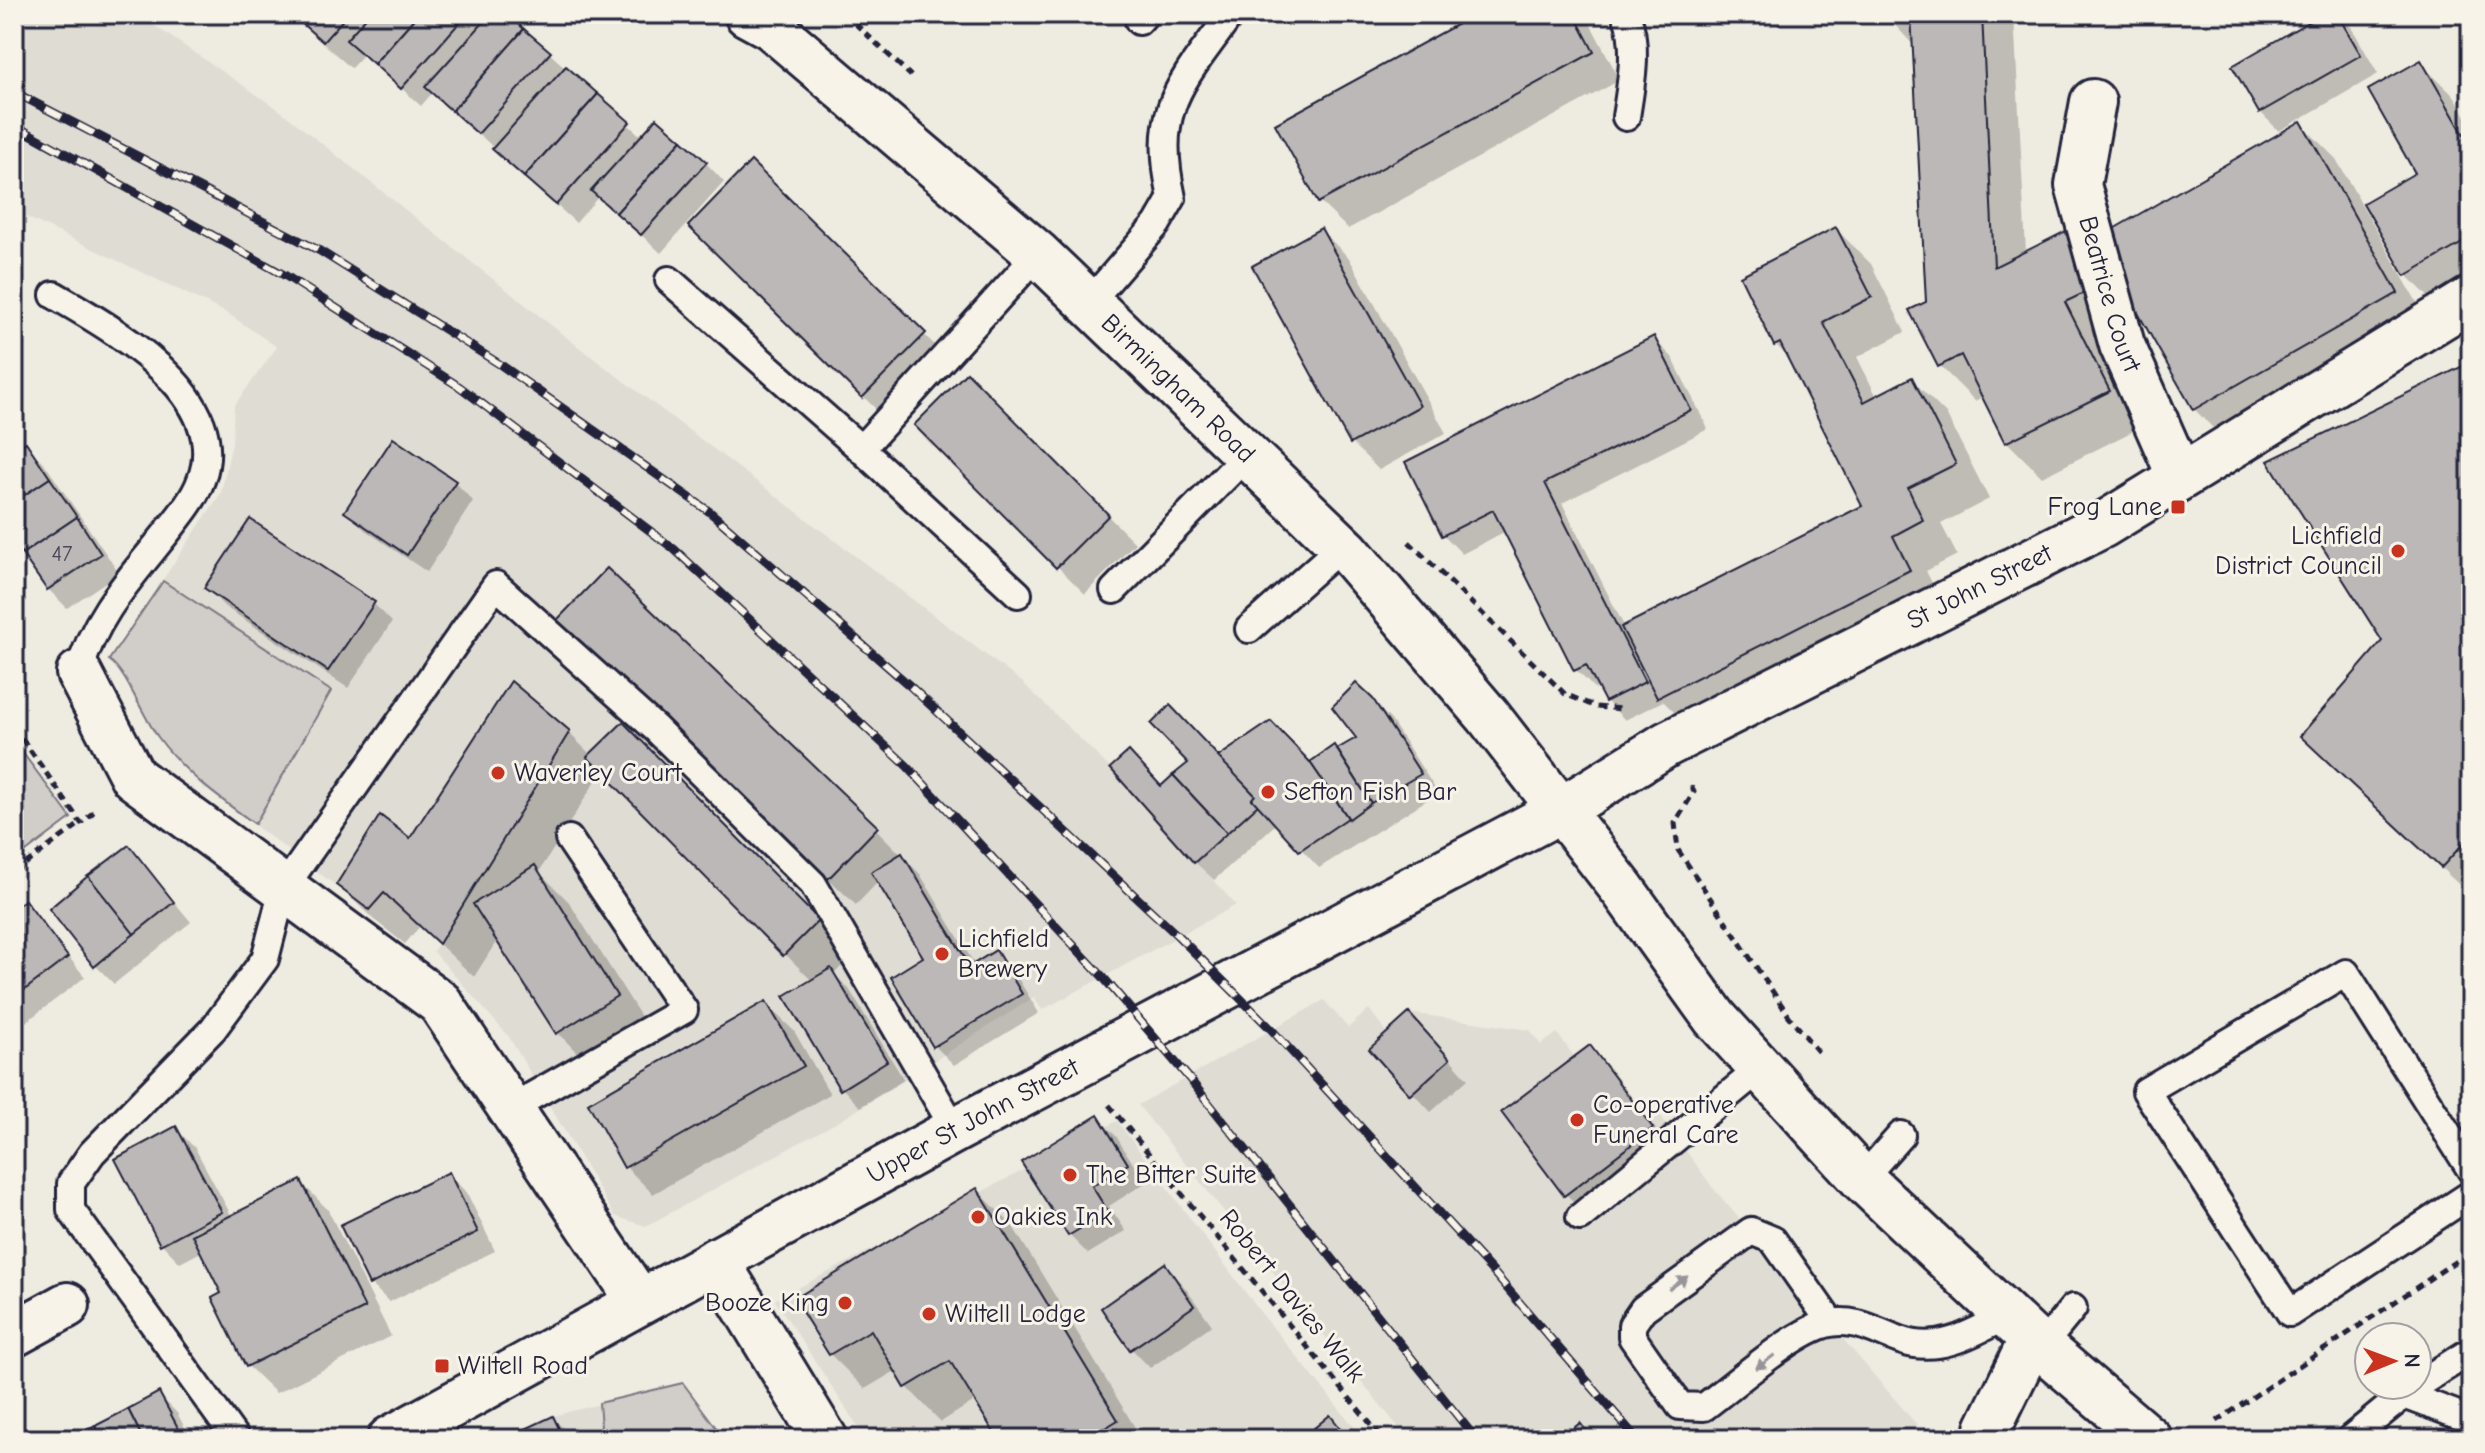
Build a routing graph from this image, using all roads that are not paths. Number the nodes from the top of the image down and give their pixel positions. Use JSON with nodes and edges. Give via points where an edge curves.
{"nodes":[{"id":1,"x":747,"y":14,"type":"edge"},
{"id":2,"x":1231,"y":14,"type":"edge"},
{"id":3,"x":1626,"y":14,"type":"edge"},
{"id":4,"x":2093,"y":102,"type":"dead end"},
{"id":5,"x":1626,"y":117,"type":"dead end"},
{"id":6,"x":1038,"y":254,"type":"junction"},
{"id":7,"x":669,"y":280,"type":"dead end"},
{"id":8,"x":54,"y":295,"type":"dead end"},
{"id":9,"x":2471,"y":299,"type":"edge"},
{"id":10,"x":1089,"y":303,"type":"junction"},
{"id":11,"x":861,"y":449,"type":"junction"},
{"id":12,"x":1247,"y":455,"type":"junction"},
{"id":13,"x":2180,"y":477,"type":"junction"},
{"id":14,"x":1342,"y":546,"type":"junction"},
{"id":15,"x":1114,"y":590,"type":"dead end"},
{"id":16,"x":1018,"y":594,"type":"dead end"},
{"id":17,"x":1249,"y":629,"type":"dead end"},
{"id":18,"x":79,"y":673,"type":"joint"},
{"id":19,"x":1561,"y":810,"type":"junction"},
{"id":20,"x":569,"y":839,"type":"dead end"},
{"id":21,"x":283,"y":889,"type":"junction"},
{"id":22,"x":1761,"y":1068,"type":"junction"},
{"id":23,"x":511,"y":1108,"type":"junction"},
{"id":24,"x":955,"y":1130,"type":"junction"},
{"id":25,"x":1901,"y":1135,"type":"dead end"},
{"id":26,"x":2471,"y":1170,"type":"edge"},
{"id":27,"x":1862,"y":1179,"type":"junction"},
{"id":28,"x":2471,"y":1194,"type":"edge"},
{"id":29,"x":1580,"y":1217,"type":"dead end"},
{"id":30,"x":716,"y":1260,"type":"junction"},
{"id":31,"x":640,"y":1302,"type":"junction"},
{"id":32,"x":67,"y":1305,"type":"dead end"},
{"id":33,"x":2073,"y":1308,"type":"dead end"},
{"id":34,"x":1831,"y":1323,"type":"junction"},
{"id":35,"x":14,"y":1334,"type":"edge"},
{"id":36,"x":2027,"y":1334,"type":"junction"},
{"id":37,"x":2471,"y":1351,"type":"edge"},
{"id":38,"x":2433,"y":1375,"type":"edge"},
{"id":39,"x":2433,"y":1399,"type":"edge"},
{"id":40,"x":2396,"y":1401,"type":"edge"},
{"id":41,"x":2471,"y":1420,"type":"edge"},
{"id":42,"x":236,"y":1439,"type":"edge"},
{"id":43,"x":390,"y":1439,"type":"edge"},
{"id":44,"x":825,"y":1439,"type":"edge"},
{"id":45,"x":1989,"y":1439,"type":"edge"},
{"id":46,"x":2149,"y":1439,"type":"edge"},
{"id":47,"x":2350,"y":1439,"type":"edge"}],
"edges":[{"from":1,"to":6,"type":"street","name":"Birmingham Road","via":[[771,27]]},
{"from":2,"to":10,"type":"lane","via":[[1172,99],[1164,129],[1172,198],[1157,224]]},
{"from":3,"to":5,"type":"lane","via":[[1632,77]]},
{"from":4,"to":13,"type":"street","name":"Beatrice Court","via":[[2078,185],[2122,345]]},
{"from":6,"to":10,"type":"street","name":"Birmingham Road"},
{"from":6,"to":11,"type":"lane"},
{"from":7,"to":11,"type":"lane"},
{"from":8,"to":18,"type":"lane","via":[[139,347],[169,374],[198,422],[205,452],[198,489],[102,614]]},
{"from":9,"to":13,"type":"street","name":"St John Street"},
{"from":10,"to":12,"type":"street","name":"Birmingham Road"},
{"from":11,"to":16,"type":"lane"},
{"from":12,"to":14,"type":"street","name":"Birmingham Road"},
{"from":12,"to":15,"type":"lane"},
{"from":13,"to":19,"type":"street","name":"St John Street","via":[[2103,525],[1667,744]]},
{"from":14,"to":17,"type":"lane"},
{"from":14,"to":19,"type":"street","name":"Birmingham Road"},
{"from":18,"to":21,"type":"street","via":[[133,777]]},
{"from":19,"to":22,"type":"street","name":"Birmingham Road","via":[[1715,1018]]},
{"from":19,"to":24,"type":"street","name":"Upper St John Street"},
{"from":20,"to":23,"type":"lane","via":[[684,1010]]},
{"from":21,"to":23,"type":"street","via":[[440,1003]]},
{"from":21,"to":24,"type":"lane","via":[[496,585],[656,729],[813,884]]},
{"from":21,"to":42,"type":"lane","via":[[265,959],[213,1029],[92,1153],[71,1183],[71,1210]]},
{"from":22,"to":27,"type":"street","name":"Birmingham Road"},
{"from":22,"to":29,"type":"lane"},
{"from":23,"to":31,"type":"street"},
{"from":24,"to":30,"type":"street","name":"Upper St John Street"},
{"from":25,"to":27,"type":"lane"},
{"from":26,"to":28,"type":"lane","via":[[2346,973],[2146,1091],[2290,1313]]},
{"from":27,"to":36,"type":"street","name":"Birmingham Road"},
{"from":30,"to":31,"type":"street","name":"Upper St John Street"},
{"from":30,"to":44,"type":"street"},
{"from":31,"to":43,"type":"street","name":"Upper St John Street"},
{"from":32,"to":35,"type":"street"},
{"from":33,"to":36,"type":"lane"},
{"from":34,"to":34,"type":"lane","one_way":true,"via":[[1807,1331],[1704,1407],[1687,1409],[1632,1337],[1632,1325],[1643,1309],[1751,1231],[1773,1240]]},
{"from":34,"to":36,"type":"lane","via":[[1863,1323],[1928,1346]]},
{"from":36,"to":45,"type":"street","via":[[1988,1429]]},
{"from":36,"to":46,"type":"street","name":"Birmingham Road"},
{"from":37,"to":38,"type":"lane"},
{"from":39,"to":41,"type":"lane"},
{"from":40,"to":47,"type":"lane"}]}
